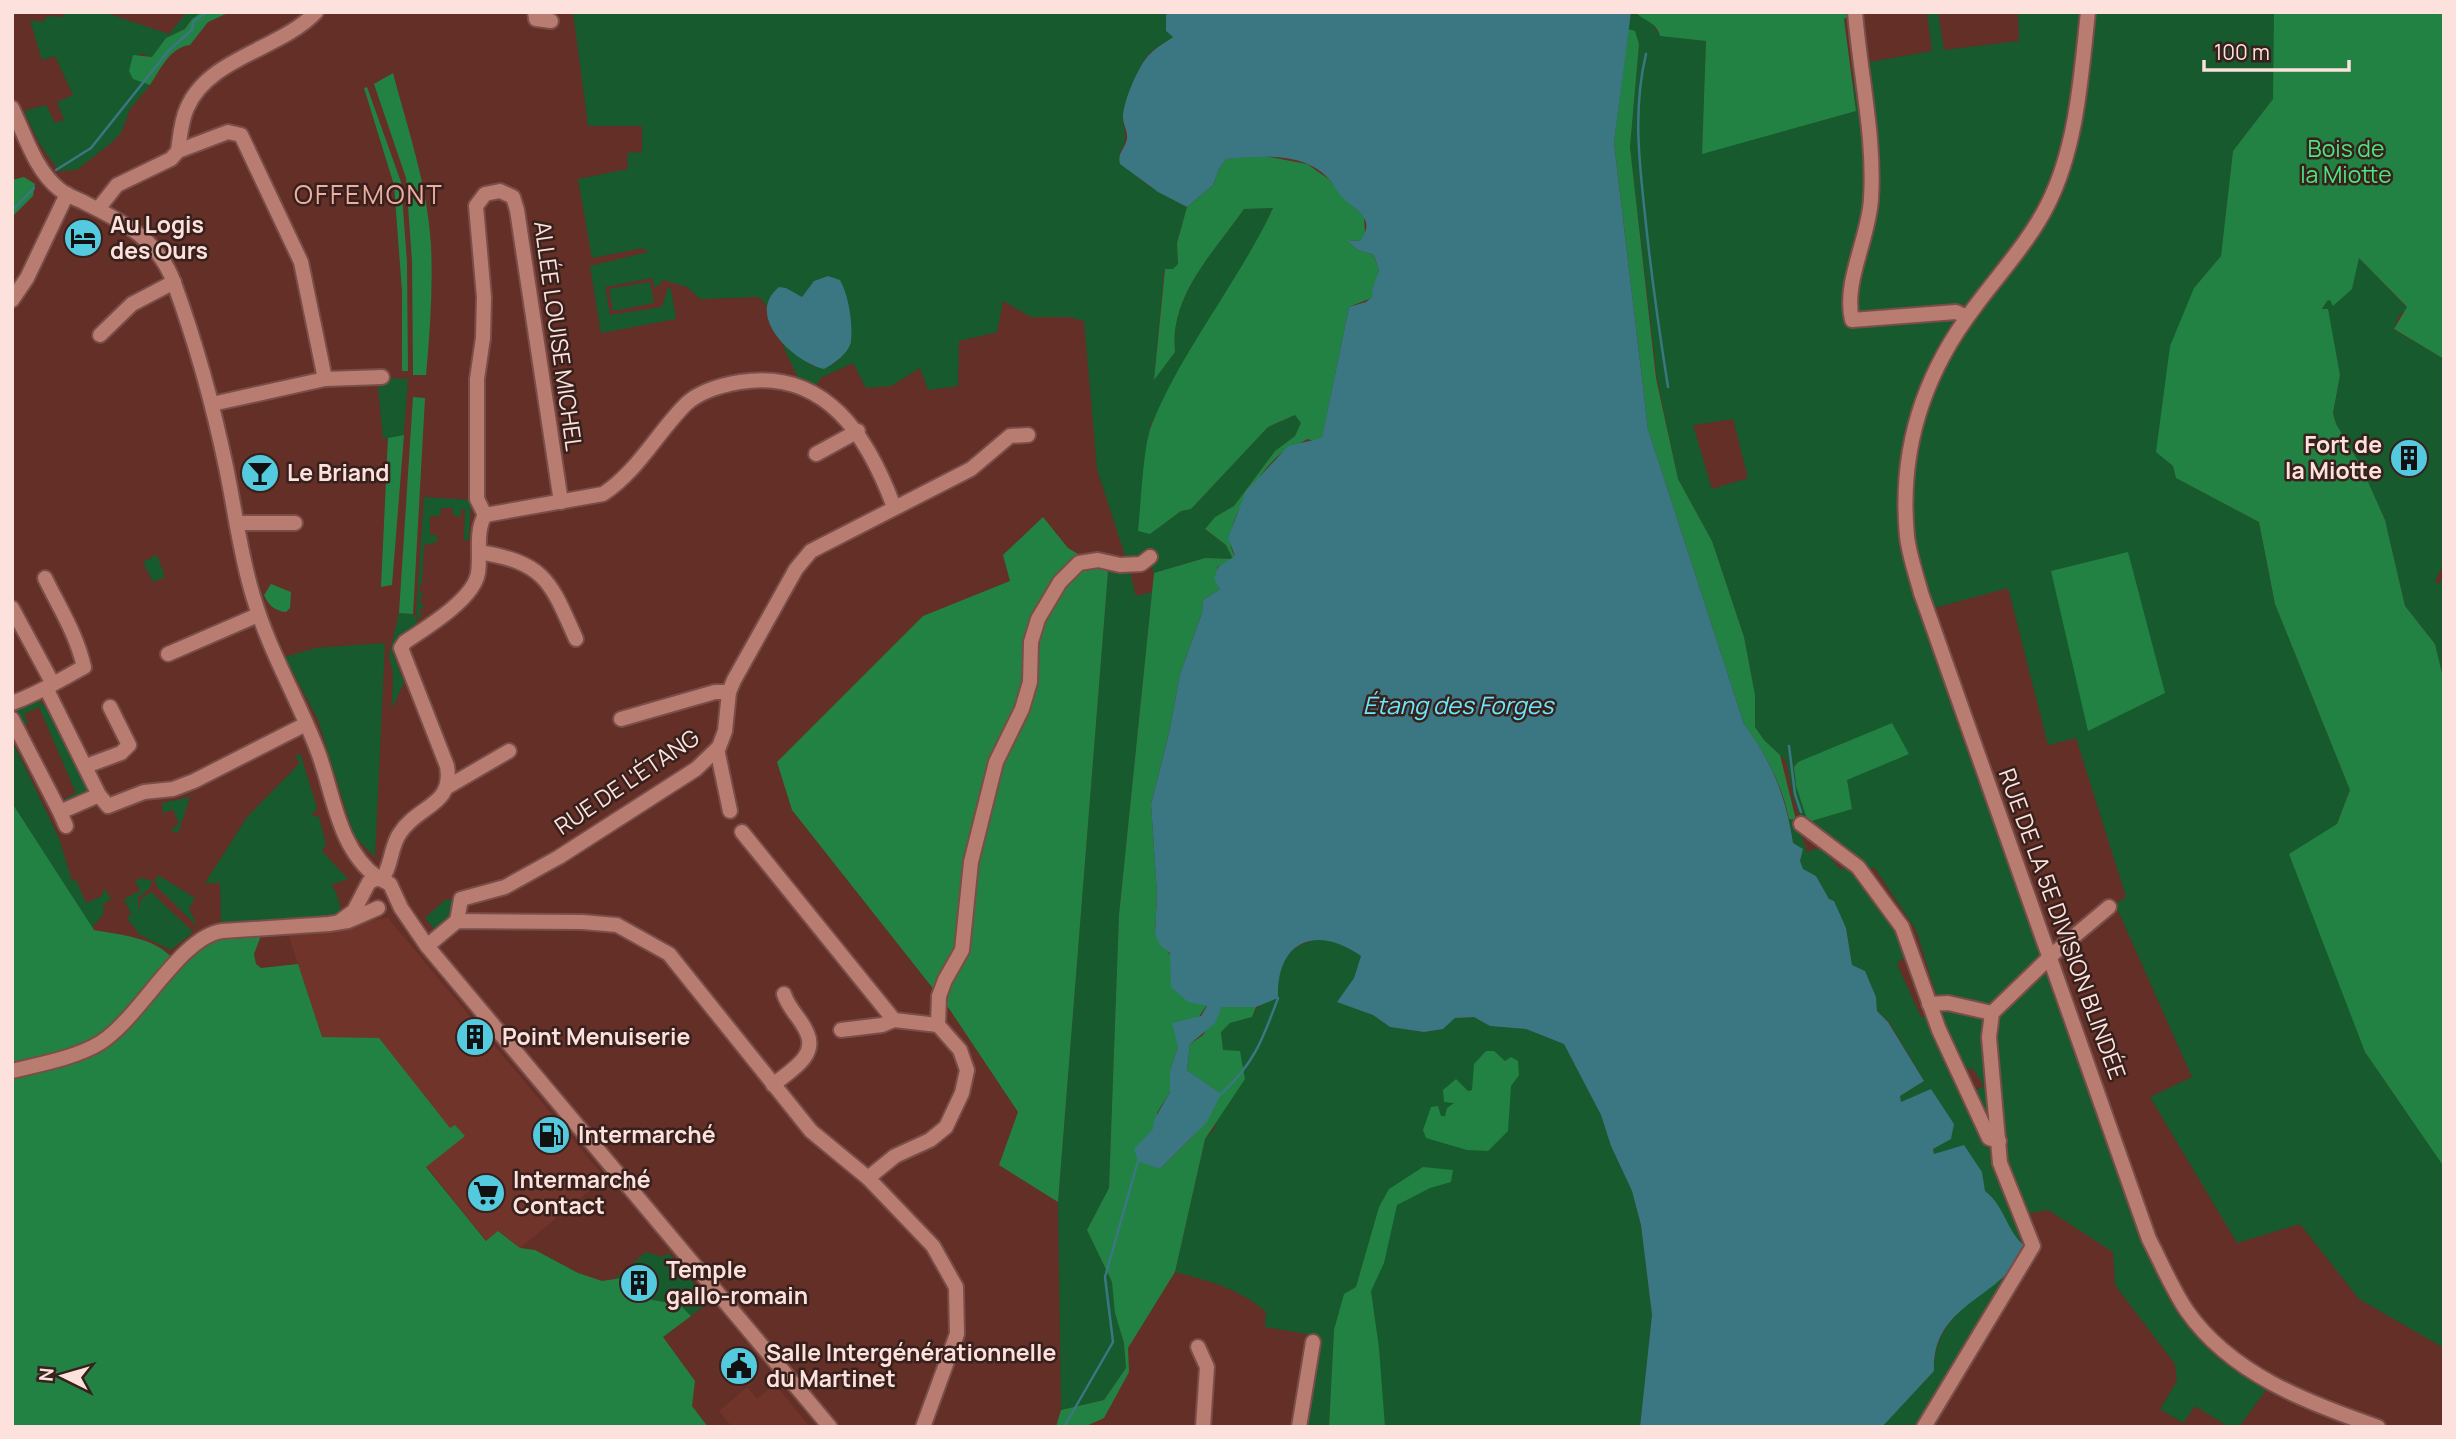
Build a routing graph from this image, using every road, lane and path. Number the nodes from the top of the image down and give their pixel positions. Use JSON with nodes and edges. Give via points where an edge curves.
{"nodes":[{"id":1,"x":316,"y":12,"type":"edge"},
{"id":2,"x":535,"y":12,"type":"edge"},
{"id":3,"x":1855,"y":12,"type":"edge"},
{"id":4,"x":2088,"y":12,"type":"edge"},
{"id":5,"x":551,"y":21,"type":"dead end"},
{"id":6,"x":12,"y":108,"type":"edge"},
{"id":7,"x":178,"y":151,"type":"junction"},
{"id":8,"x":67,"y":194,"type":"junction"},
{"id":9,"x":98,"y":209,"type":"junction"},
{"id":10,"x":174,"y":282,"type":"junction"},
{"id":11,"x":12,"y":300,"type":"edge"},
{"id":12,"x":1968,"y":317,"type":"junction"},
{"id":13,"x":100,"y":335,"type":"dead end"},
{"id":14,"x":382,"y":376,"type":"dead end"},
{"id":15,"x":326,"y":379,"type":"junction"},
{"id":16,"x":212,"y":404,"type":"junction"},
{"id":17,"x":858,"y":431,"type":"junction"},
{"id":18,"x":1028,"y":435,"type":"dead end"},
{"id":19,"x":816,"y":454,"type":"dead end"},
{"id":20,"x":561,"y":502,"type":"junction"},
{"id":21,"x":894,"y":507,"type":"junction"},
{"id":22,"x":485,"y":514,"type":"junction"},
{"id":23,"x":237,"y":523,"type":"junction"},
{"id":24,"x":295,"y":523,"type":"dead end"},
{"id":25,"x":479,"y":552,"type":"junction"},
{"id":26,"x":1145,"y":560,"type":"dead end"},
{"id":27,"x":46,"y":578,"type":"dead end"},
{"id":28,"x":12,"y":608,"type":"edge"},
{"id":29,"x":258,"y":615,"type":"junction"},
{"id":30,"x":576,"y":639,"type":"dead end"},
{"id":31,"x":168,"y":654,"type":"dead end"},
{"id":32,"x":50,"y":687,"type":"junction"},
{"id":33,"x":729,"y":692,"type":"junction"},
{"id":34,"x":12,"y":703,"type":"edge"},
{"id":35,"x":110,"y":707,"type":"dead end"},
{"id":36,"x":621,"y":719,"type":"dead end"},
{"id":37,"x":14,"y":721,"type":"edge"},
{"id":38,"x":302,"y":726,"type":"junction"},
{"id":39,"x":717,"y":749,"type":"junction"},
{"id":40,"x":509,"y":751,"type":"dead end"},
{"id":41,"x":86,"y":766,"type":"junction"},
{"id":42,"x":449,"y":786,"type":"junction"},
{"id":43,"x":99,"y":795,"type":"junction"},
{"id":44,"x":730,"y":811,"type":"dead end"},
{"id":45,"x":60,"y":812,"type":"junction"},
{"id":46,"x":1801,"y":824,"type":"dead end"},
{"id":47,"x":66,"y":826,"type":"dead end"},
{"id":48,"x":742,"y":832,"type":"dead end"},
{"id":49,"x":387,"y":884,"type":"junction"},
{"id":50,"x":364,"y":893,"type":"junction"},
{"id":51,"x":2109,"y":907,"type":"dead end"},
{"id":52,"x":380,"y":908,"type":"junction"},
{"id":53,"x":457,"y":921,"type":"junction"},
{"id":54,"x":339,"y":922,"type":"junction"},
{"id":55,"x":427,"y":946,"type":"junction"},
{"id":56,"x":2050,"y":958,"type":"junction"},
{"id":57,"x":784,"y":994,"type":"dead end"},
{"id":58,"x":1929,"y":1004,"type":"junction"},
{"id":59,"x":1992,"y":1013,"type":"junction"},
{"id":60,"x":894,"y":1020,"type":"junction"},
{"id":61,"x":938,"y":1025,"type":"junction"},
{"id":62,"x":841,"y":1030,"type":"dead end"},
{"id":63,"x":12,"y":1071,"type":"edge"},
{"id":64,"x":773,"y":1085,"type":"junction"},
{"id":65,"x":1999,"y":1141,"type":"junction"},
{"id":66,"x":868,"y":1178,"type":"junction"},
{"id":67,"x":1313,"y":1342,"type":"dead end"},
{"id":68,"x":1198,"y":1347,"type":"dead end"},
{"id":69,"x":830,"y":1427,"type":"edge"},
{"id":70,"x":923,"y":1427,"type":"edge"},
{"id":71,"x":1203,"y":1427,"type":"edge"},
{"id":72,"x":1299,"y":1427,"type":"edge"},
{"id":73,"x":1924,"y":1427,"type":"edge"},
{"id":74,"x":2378,"y":1427,"type":"edge"}],
"edges":[{"from":1,"to":7,"type":"street","via":[[292,32],[219,71],[187,107]]},
{"from":2,"to":5,"type":"street","via":[[536,19]]},
{"from":3,"to":12,"type":"street","via":[[1872,170],[1867,233],[1852,292],[1852,320],[1956,312]]},
{"from":4,"to":12,"type":"street","name":"RUE DE LA 5E DIVISION BLINDÉE","via":[[2071,131],[2048,204]]},
{"from":6,"to":8,"type":"street","via":[[43,172]]},
{"from":7,"to":9,"type":"street","via":[[171,159],[117,185]]},
{"from":7,"to":15,"type":"street","via":[[228,132],[240,135],[301,262]]},
{"from":8,"to":9,"type":"street"},
{"from":8,"to":11,"type":"street"},
{"from":9,"to":10,"type":"street","via":[[137,230]]},
{"from":10,"to":13,"type":"street","via":[[132,304]]},
{"from":10,"to":16,"type":"street"},
{"from":12,"to":56,"type":"street","name":"RUE DE LA 5E DIVISION BLINDÉE","via":[[1932,376],[1917,415],[1908,456],[1907,539],[1921,593]]},
{"from":14,"to":15,"type":"street"},
{"from":15,"to":16,"type":"street"},
{"from":16,"to":23,"type":"street"},
{"from":17,"to":19,"type":"street"},
{"from":17,"to":20,"type":"street","via":[[827,399],[798,387],[756,379],[721,385],[688,402],[620,483],[603,494]]},
{"from":17,"to":21,"type":"street"},
{"from":18,"to":21,"type":"street","name":"RUE DE L'ÉTANG","via":[[1010,436],[971,469]]},
{"from":20,"to":22,"type":"street"},
{"from":20,"to":22,"type":"street","name":"ALLÉE LOUISE MICHEL","via":[[517,210],[513,197],[500,191],[485,194],[476,206],[484,297],[477,379],[477,499]]},
{"from":21,"to":33,"type":"street","name":"RUE DE L'ÉTANG","via":[[811,551],[796,569]]},
{"from":22,"to":25,"type":"street","via":[[479,524]]},
{"from":23,"to":24,"type":"street"},
{"from":23,"to":29,"type":"street"},
{"from":25,"to":30,"type":"street","via":[[526,563],[537,571],[557,597]]},
{"from":25,"to":42,"type":"street","via":[[478,575],[470,594],[401,648],[447,765]]},
{"from":26,"to":61,"type":"street","via":[[1120,565],[1098,560],[1079,563],[1060,582],[1038,619],[1031,642],[1030,682],[996,762],[971,862],[962,950],[939,996]]},
{"from":27,"to":32,"type":"street","via":[[68,618],[84,667]]},
{"from":28,"to":32,"type":"street"},
{"from":29,"to":31,"type":"street"},
{"from":29,"to":38,"type":"street"},
{"from":32,"to":34,"type":"street"},
{"from":32,"to":41,"type":"street"},
{"from":33,"to":36,"type":"street"},
{"from":33,"to":39,"type":"street","name":"RUE DE L'ÉTANG","via":[[725,731]]},
{"from":35,"to":41,"type":"street","via":[[129,745]]},
{"from":37,"to":45,"type":"street"},
{"from":38,"to":43,"type":"street","via":[[173,789],[144,792],[113,805],[105,804]]},
{"from":38,"to":49,"type":"street","via":[[346,838],[362,865]]},
{"from":38,"to":50,"type":"street","via":[[334,832]]},
{"from":39,"to":44,"type":"street"},
{"from":39,"to":53,"type":"street","name":"RUE DE L'ÉTANG","via":[[696,769],[559,857],[505,887],[461,899]]},
{"from":40,"to":42,"type":"street"},
{"from":41,"to":43,"type":"street"},
{"from":42,"to":49,"type":"street","via":[[408,823],[393,845]]},
{"from":43,"to":45,"type":"street"},
{"from":45,"to":47,"type":"street"},
{"from":46,"to":58,"type":"street","via":[[1858,867],[1883,899],[1902,927]]},
{"from":48,"to":60,"type":"street"},
{"from":49,"to":50,"type":"street","via":[[369,882]]},
{"from":49,"to":52,"type":"street","via":[[391,902]]},
{"from":49,"to":55,"type":"street"},
{"from":50,"to":52,"type":"street","via":[[369,904]]},
{"from":50,"to":54,"type":"street","via":[[354,911]]},
{"from":51,"to":56,"type":"street"},
{"from":52,"to":54,"type":"street"},
{"from":52,"to":55,"type":"street"},
{"from":53,"to":55,"type":"street"},
{"from":53,"to":64,"type":"street","via":[[617,925],[655,943],[669,954]]},
{"from":54,"to":63,"type":"street","via":[[202,936],[123,1026],[100,1043]]},
{"from":55,"to":69,"type":"street"},
{"from":56,"to":59,"type":"street"},
{"from":56,"to":74,"type":"street","name":"RUE DE LA 5E DIVISION BLINDÉE","via":[[2149,1239],[2186,1311],[2224,1353],[2276,1385],[2325,1409]]},
{"from":57,"to":64,"type":"street","via":[[807,1033],[809,1046],[805,1059]]},
{"from":58,"to":59,"type":"street","via":[[1948,1003]]},
{"from":58,"to":65,"type":"street","via":[[1977,1115],[1989,1138]]},
{"from":59,"to":65,"type":"street","via":[[1989,1037]]},
{"from":60,"to":61,"type":"street"},
{"from":60,"to":62,"type":"street"},
{"from":61,"to":66,"type":"street","via":[[960,1050],[967,1070],[962,1093],[946,1127],[895,1156]]},
{"from":64,"to":66,"type":"street","via":[[811,1131]]},
{"from":65,"to":73,"type":"street","via":[[2000,1163],[2032,1246]]},
{"from":66,"to":70,"type":"street","via":[[933,1247],[956,1287],[957,1334]]},
{"from":67,"to":72,"type":"street"},
{"from":68,"to":71,"type":"street","via":[[1207,1367]]}]}
